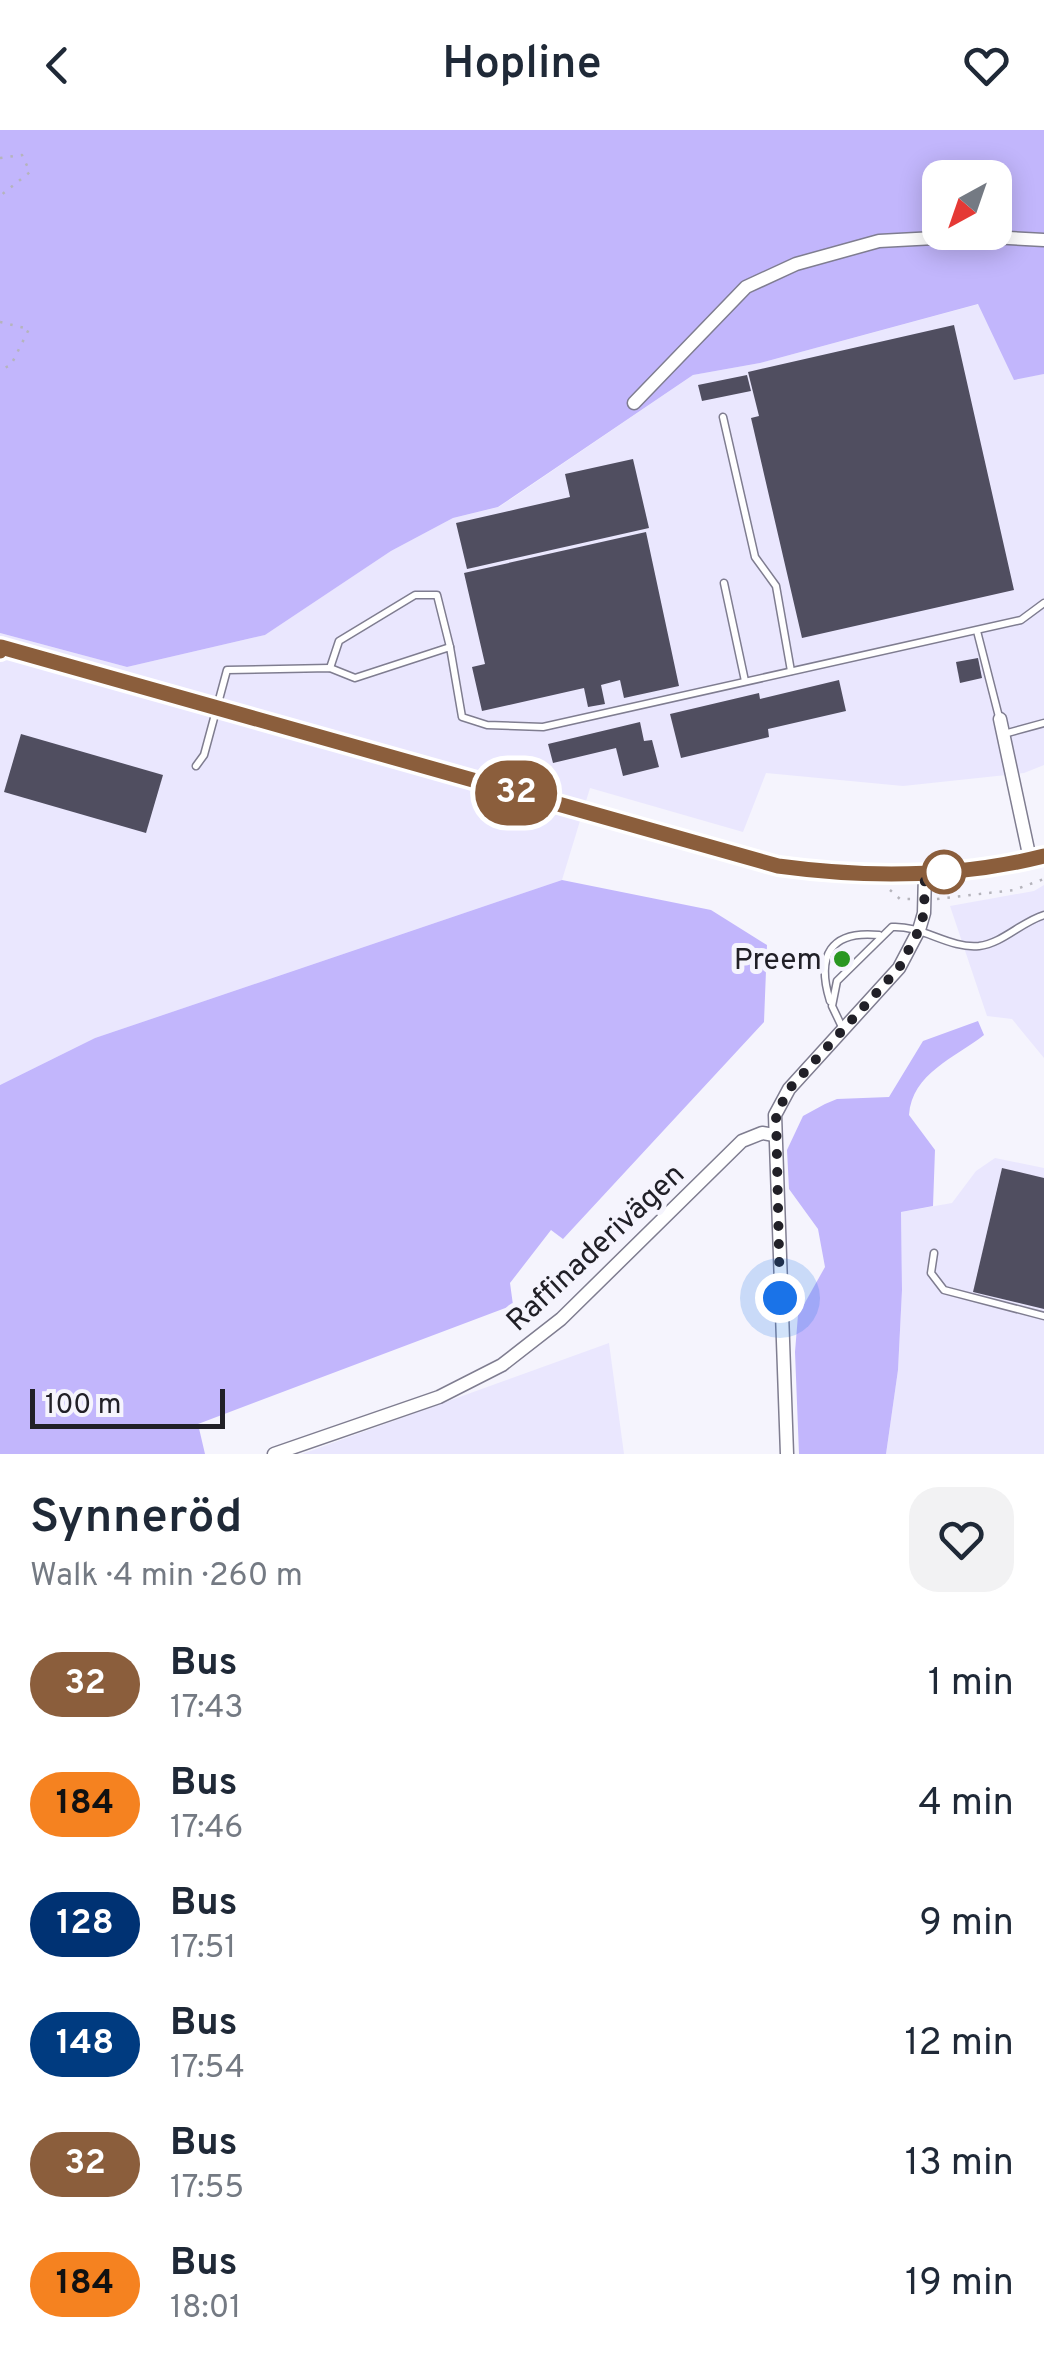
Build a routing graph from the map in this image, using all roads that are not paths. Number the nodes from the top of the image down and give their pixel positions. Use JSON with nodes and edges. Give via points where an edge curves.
{"nodes":[{"id":1,"x":1044,"y":240,"type":"edge"},
{"id":2,"x":634,"y":403,"type":"dead end"},
{"id":3,"x":723,"y":417,"type":"dead end"},
{"id":4,"x":724,"y":582,"type":"dead end"},
{"id":5,"x":1044,"y":603,"type":"edge"},
{"id":6,"x":977,"y":631,"type":"junction"},
{"id":7,"x":450,"y":647,"type":"junction"},
{"id":8,"x":0,"y":648,"type":"edge"},
{"id":9,"x":330,"y":668,"type":"junction"},
{"id":10,"x":790,"y":670,"type":"junction"},
{"id":11,"x":744,"y":681,"type":"junction"},
{"id":12,"x":215,"y":708,"type":"junction"},
{"id":13,"x":1000,"y":719,"type":"joint"},
{"id":14,"x":1044,"y":723,"type":"edge"},
{"id":15,"x":1003,"y":734,"type":"junction"},
{"id":16,"x":196,"y":766,"type":"dead end"},
{"id":17,"x":1037,"y":858,"type":"edge"},
{"id":18,"x":925,"y":874,"type":"junction"},
{"id":19,"x":1044,"y":915,"type":"edge"},
{"id":20,"x":919,"y":930,"type":"junction"},
{"id":21,"x":880,"y":936,"type":"junction"},
{"id":22,"x":832,"y":1006,"type":"junction"},
{"id":23,"x":844,"y":1030,"type":"junction"},
{"id":24,"x":774,"y":1135,"type":"junction"},
{"id":25,"x":934,"y":1253,"type":"dead end"},
{"id":26,"x":1044,"y":1316,"type":"edge"},
{"id":27,"x":274,"y":1454,"type":"edge"},
{"id":28,"x":788,"y":1454,"type":"edge"}],
"edges":[{"from":1,"to":2,"type":"street","via":[[879,241],[796,264],[746,286]]},
{"from":3,"to":10,"type":"lane","via":[[754,557],[776,586]]},
{"from":4,"to":11,"type":"lane"},
{"from":5,"to":6,"type":"lane","via":[[1021,620]]},
{"from":6,"to":10,"type":"lane"},
{"from":6,"to":13,"type":"lane"},
{"from":7,"to":9,"type":"lane","via":[[355,678]]},
{"from":7,"to":9,"type":"lane","via":[[437,595],[414,595],[340,641]]},
{"from":7,"to":11,"type":"lane","via":[[462,717],[487,725],[543,727]]},
{"from":8,"to":12,"type":"street"},
{"from":9,"to":12,"type":"lane","via":[[226,670]]},
{"from":10,"to":11,"type":"lane"},
{"from":12,"to":16,"type":"lane"},
{"from":12,"to":18,"type":"street","via":[[741,857],[823,872]]},
{"from":13,"to":15,"type":"street"},
{"from":14,"to":15,"type":"lane"},
{"from":15,"to":17,"type":"street","via":[[1025,838]]},
{"from":17,"to":18,"type":"street"},
{"from":18,"to":20,"type":"street"},
{"from":19,"to":20,"type":"lane","via":[[979,946]]},
{"from":20,"to":21,"type":"lane","via":[[892,927]]},
{"from":20,"to":23,"type":"street","via":[[899,968]]},
{"from":21,"to":22,"type":"lane","via":[[837,981]]},
{"from":21,"to":22,"type":"lane","via":[[849,935],[827,955]]},
{"from":22,"to":23,"type":"lane"},
{"from":23,"to":24,"type":"street","via":[[790,1088]]},
{"from":24,"to":27,"type":"street","name":"Raffinaderivägen","via":[[742,1141],[562,1319],[502,1364],[438,1397]]},
{"from":24,"to":28,"type":"street"},
{"from":25,"to":26,"type":"lane","via":[[931,1273],[944,1290]]}]}
